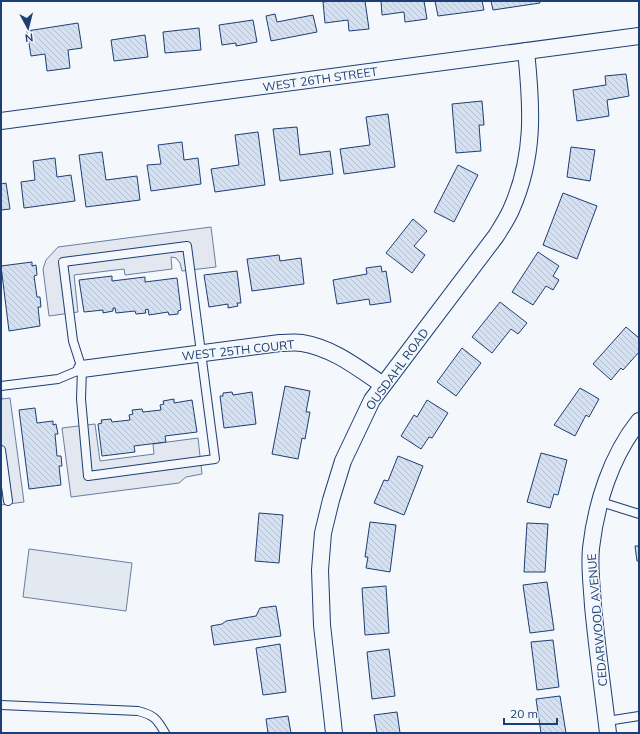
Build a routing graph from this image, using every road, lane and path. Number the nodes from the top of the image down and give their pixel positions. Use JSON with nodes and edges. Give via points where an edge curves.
{"nodes":[{"id":1,"x":639,"y":36,"type":"edge"},
{"id":2,"x":526,"y":51,"type":"junction"},
{"id":3,"x":1,"y":121,"type":"edge"},
{"id":4,"x":201,"y":354,"type":"junction"},
{"id":5,"x":82,"y":369,"type":"junction"},
{"id":6,"x":383,"y":385,"type":"junction"},
{"id":7,"x":1,"y":386,"type":"edge"},
{"id":8,"x":639,"y":421,"type":"edge"},
{"id":9,"x":1,"y":450,"type":"edge"},
{"id":10,"x":8,"y":501,"type":"dead end"},
{"id":11,"x":601,"y":502,"type":"junction"},
{"id":12,"x":639,"y":514,"type":"edge"},
{"id":13,"x":1,"y":705,"type":"edge"},
{"id":14,"x":639,"y":716,"type":"edge"},
{"id":15,"x":608,"y":727,"type":"edge"},
{"id":16,"x":165,"y":733,"type":"edge"},
{"id":17,"x":334,"y":733,"type":"edge"}],
"edges":[{"from":1,"to":2,"type":"street","name":"WEST 26TH STREET"},
{"from":2,"to":3,"type":"street","name":"WEST 26TH STREET"},
{"from":2,"to":6,"type":"street","name":"OUSDAHL ROAD","via":[[531,122],[528,154],[511,211],[496,236]]},
{"from":4,"to":5,"type":"street","name":"WEST 25TH COURT"},
{"from":4,"to":5,"type":"lane","via":[[215,459],[88,476],[80,399]]},
{"from":4,"to":5,"type":"lane","via":[[187,246],[63,262],[73,341]]},
{"from":4,"to":6,"type":"street","name":"WEST 25TH COURT","via":[[280,343],[301,343],[322,348],[341,357]]},
{"from":5,"to":7,"type":"lane","via":[[58,379]]},
{"from":6,"to":17,"type":"street","name":"OUSDAHL ROAD","via":[[372,400],[343,461],[323,533],[320,598]]},
{"from":8,"to":11,"type":"street","name":"CEDARWOOD AVENUE","via":[[618,452],[609,472]]},
{"from":9,"to":10,"type":"lane"},
{"from":11,"to":12,"type":"lane"},
{"from":11,"to":15,"type":"street","name":"CEDARWOOD AVENUE","via":[[595,521],[590,572]]},
{"from":13,"to":16,"type":"lane","via":[[138,711],[150,714],[158,720]]},
{"from":14,"to":15,"type":"lane"}]}
